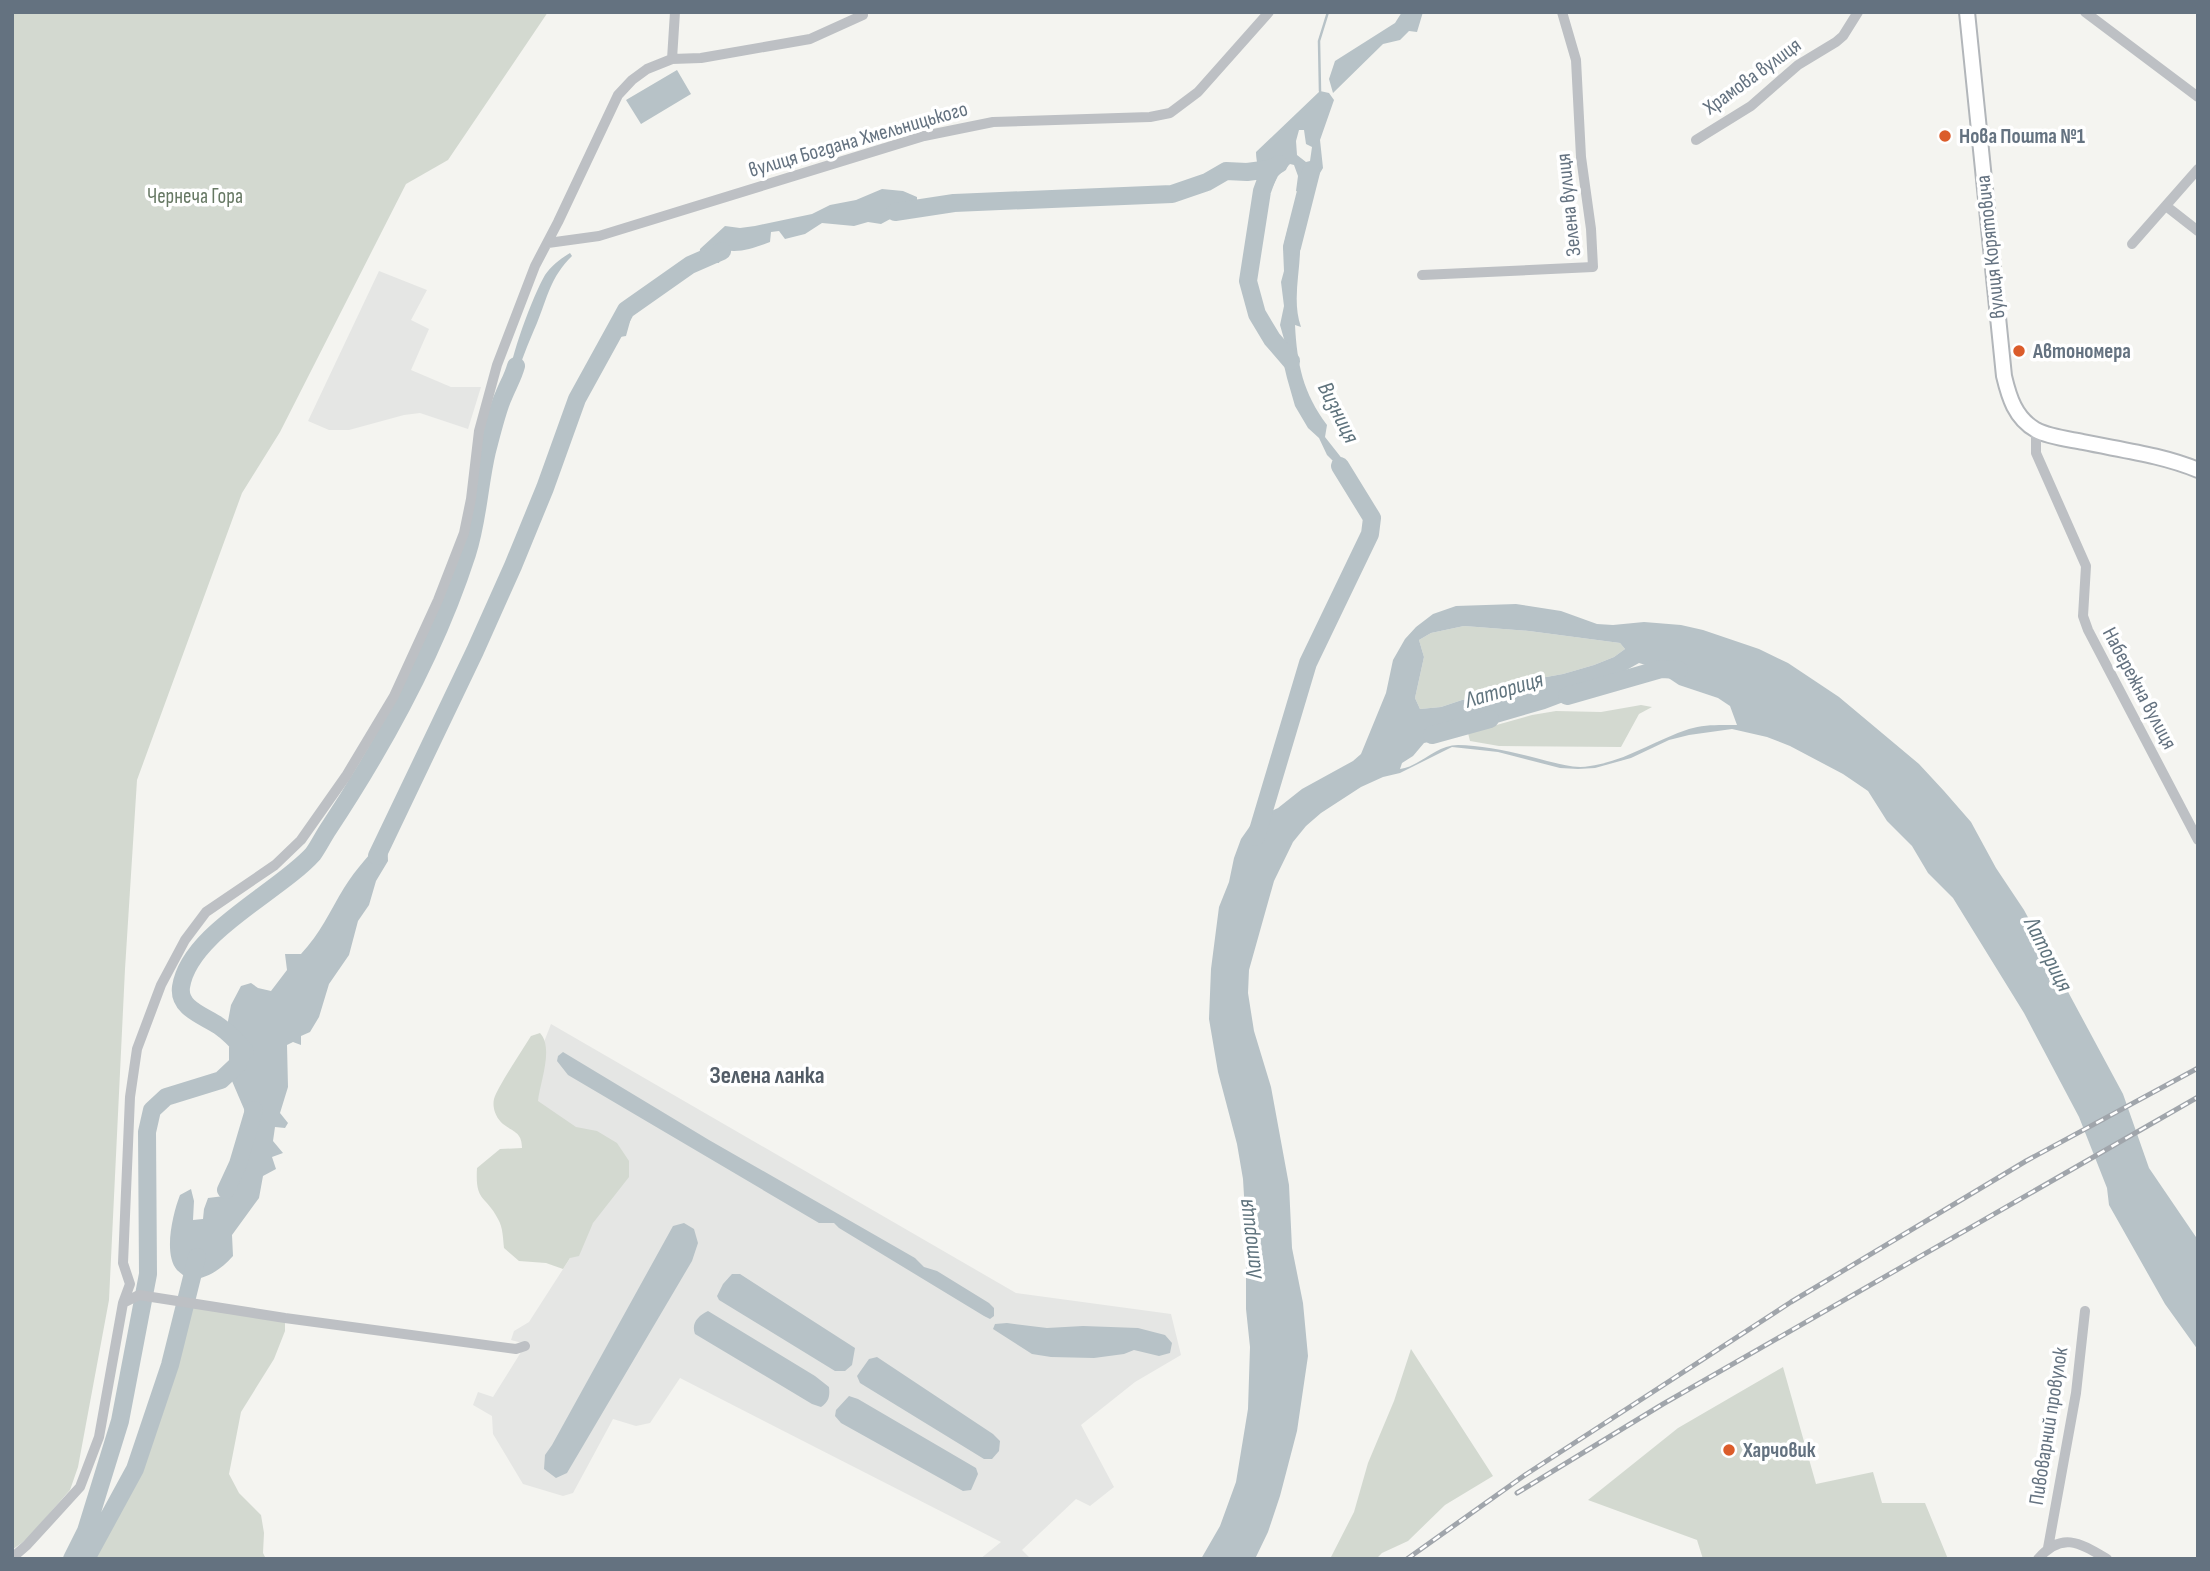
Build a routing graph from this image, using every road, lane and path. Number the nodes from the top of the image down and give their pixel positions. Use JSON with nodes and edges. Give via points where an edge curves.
{"nodes":[{"id":1,"x":675,"y":12,"type":"edge"},
{"id":2,"x":1269,"y":12,"type":"edge"},
{"id":3,"x":1562,"y":12,"type":"edge"},
{"id":4,"x":1858,"y":12,"type":"edge"},
{"id":5,"x":1967,"y":12,"type":"edge"},
{"id":6,"x":2085,"y":12,"type":"edge"},
{"id":7,"x":863,"y":15,"type":"dead end"},
{"id":8,"x":672,"y":59,"type":"junction"},
{"id":9,"x":2198,"y":97,"type":"edge"},
{"id":10,"x":1696,"y":140,"type":"dead end"},
{"id":11,"x":2198,"y":169,"type":"edge"},
{"id":12,"x":2166,"y":206,"type":"junction"},
{"id":13,"x":2198,"y":231,"type":"edge"},
{"id":14,"x":548,"y":243,"type":"junction"},
{"id":15,"x":2132,"y":244,"type":"dead end"},
{"id":16,"x":1422,"y":275,"type":"dead end"},
{"id":17,"x":2036,"y":430,"type":"junction"},
{"id":18,"x":2198,"y":470,"type":"edge"},
{"id":19,"x":2198,"y":840,"type":"edge"},
{"id":20,"x":122,"y":1303,"type":"junction"},
{"id":21,"x":2085,"y":1311,"type":"dead end"},
{"id":22,"x":525,"y":1346,"type":"dead end"},
{"id":23,"x":2048,"y":1548,"type":"junction"},
{"id":24,"x":12,"y":1558,"type":"edge"},
{"id":25,"x":2039,"y":1559,"type":"edge"},
{"id":26,"x":2107,"y":1559,"type":"edge"}],
"edges":[{"from":1,"to":8,"type":"street"},
{"from":2,"to":14,"type":"street","name":"вулиця Богдана Хмельницького","via":[[1198,92],[1170,113],[969,125],[598,236]]},
{"from":3,"to":16,"type":"street","name":"Зелена вулиця","via":[[1576,60],[1593,267]]},
{"from":4,"to":10,"type":"street","name":"Храмова вулиця","via":[[1836,42],[1798,65],[1751,106]]},
{"from":5,"to":17,"type":"main road","name":"вулиця Корятовича","via":[[2004,376],[2011,404]]},
{"from":6,"to":9,"type":"street"},
{"from":7,"to":8,"type":"street","via":[[810,39]]},
{"from":8,"to":14,"type":"street","via":[[647,69],[618,95]]},
{"from":11,"to":12,"type":"street"},
{"from":12,"to":13,"type":"street"},
{"from":12,"to":15,"type":"street"},
{"from":14,"to":20,"type":"street","via":[[535,266],[488,394],[464,533],[394,696],[301,840],[275,865],[206,912],[163,980],[137,1049],[130,1097],[123,1263],[130,1284]]},
{"from":17,"to":18,"type":"main road"},
{"from":17,"to":19,"type":"street","name":"Набережна вулиця","via":[[2036,453],[2086,566],[2083,616],[2088,630]]},
{"from":20,"to":22,"type":"street","via":[[139,1295],[516,1349]]},
{"from":20,"to":24,"type":"street","via":[[99,1437],[80,1487]]},
{"from":21,"to":23,"type":"street","name":"Пивоварний провулок","via":[[2076,1393]]},
{"from":23,"to":25,"type":"street","name":"Пивоварний провулок"},
{"from":23,"to":26,"type":"street","via":[[2070,1541]]}]}
